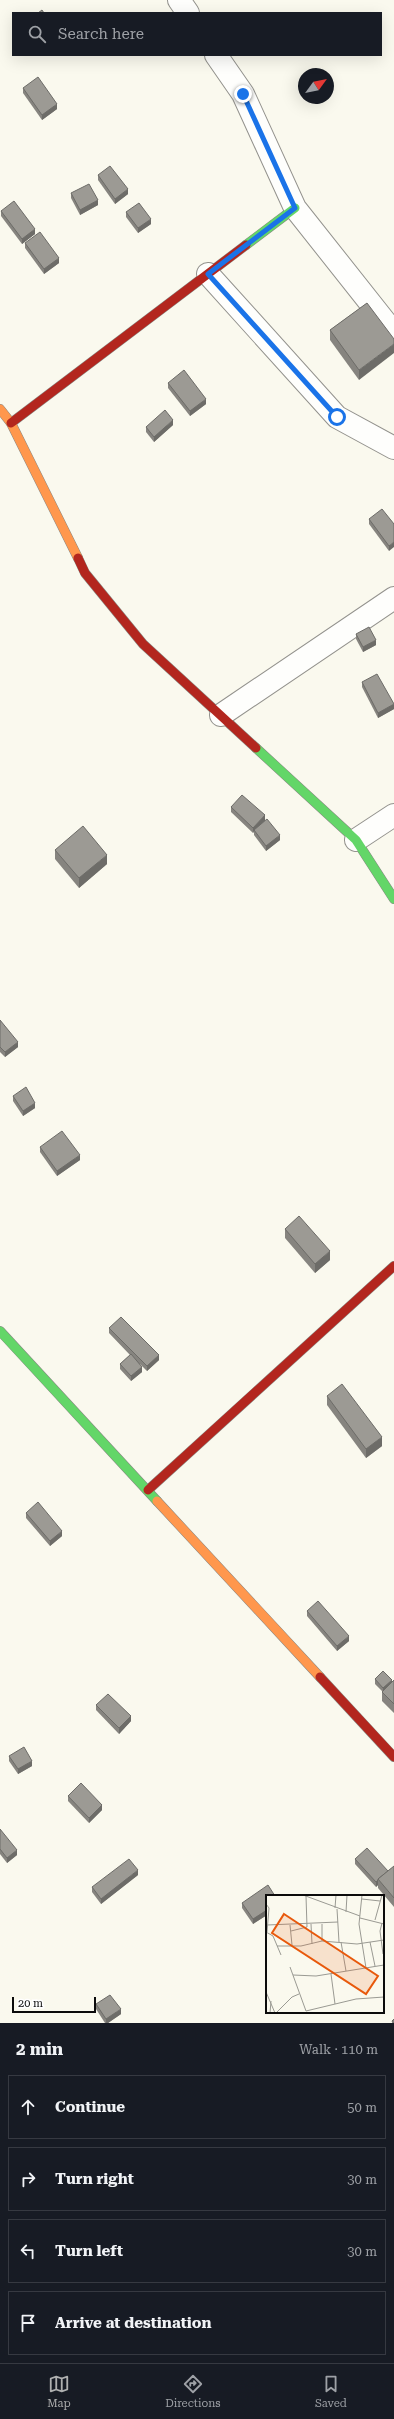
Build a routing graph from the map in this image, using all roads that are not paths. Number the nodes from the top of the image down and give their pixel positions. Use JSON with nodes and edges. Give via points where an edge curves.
{"nodes":[{"id":1,"x":179,"y":0,"type":"edge"},
{"id":2,"x":187,"y":12,"type":"edge"},
{"id":3,"x":217,"y":56,"type":"edge"},
{"id":4,"x":295,"y":208,"type":"junction"},
{"id":5,"x":208,"y":274,"type":"junction"},
{"id":6,"x":394,"y":333,"type":"edge"},
{"id":7,"x":0,"y":409,"type":"edge"},
{"id":8,"x":11,"y":423,"type":"junction"},
{"id":9,"x":394,"y":448,"type":"edge"},
{"id":10,"x":394,"y":598,"type":"edge"},
{"id":11,"x":221,"y":715,"type":"junction"},
{"id":12,"x":394,"y":815,"type":"edge"},
{"id":13,"x":356,"y":840,"type":"junction"},
{"id":14,"x":394,"y":899,"type":"edge"},
{"id":15,"x":394,"y":1266,"type":"edge"},
{"id":16,"x":0,"y":1331,"type":"edge"},
{"id":17,"x":148,"y":1490,"type":"junction"},
{"id":18,"x":394,"y":1756,"type":"edge"}],
"edges":[{"from":1,"to":2,"type":"street"},
{"from":3,"to":4,"type":"street","via":[[243,94]]},
{"from":4,"to":5,"type":"street"},
{"from":4,"to":6,"type":"street"},
{"from":5,"to":8,"type":"street"},
{"from":5,"to":9,"type":"street","via":[[337,417]]},
{"from":7,"to":8,"type":"street"},
{"from":8,"to":11,"type":"street","via":[[85,573],[143,644]]},
{"from":10,"to":11,"type":"street"},
{"from":11,"to":13,"type":"street"},
{"from":12,"to":13,"type":"street"},
{"from":13,"to":14,"type":"street"},
{"from":15,"to":17,"type":"street"},
{"from":16,"to":17,"type":"street"},
{"from":17,"to":18,"type":"street"}]}
